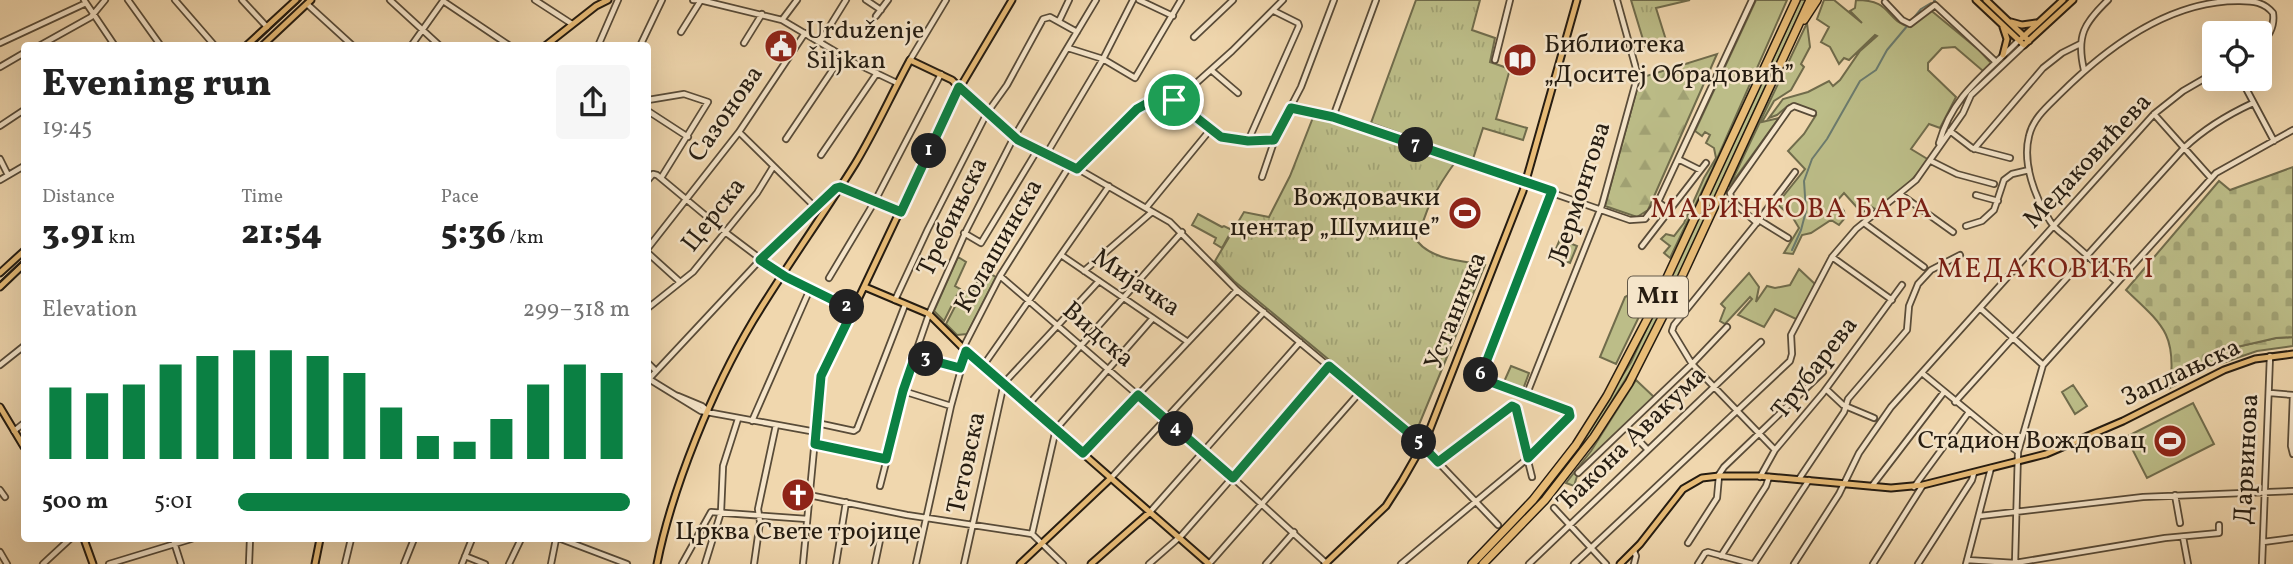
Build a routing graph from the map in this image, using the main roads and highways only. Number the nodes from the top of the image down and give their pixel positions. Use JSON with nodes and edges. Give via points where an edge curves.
{"nodes":[{"id":1,"x":296,"y":0,"type":"edge"},
{"id":2,"x":608,"y":0,"type":"edge"},
{"id":3,"x":1012,"y":0,"type":"edge"},
{"id":4,"x":1577,"y":0,"type":"edge"},
{"id":5,"x":1796,"y":0,"type":"edge"},
{"id":6,"x":1810,"y":0,"type":"edge"},
{"id":7,"x":1817,"y":0,"type":"edge"},
{"id":8,"x":1976,"y":0,"type":"edge"},
{"id":9,"x":1986,"y":0,"type":"edge"},
{"id":10,"x":2063,"y":0,"type":"edge"},
{"id":11,"x":2073,"y":0,"type":"edge"},
{"id":12,"x":309,"y":2,"type":"edge"},
{"id":13,"x":288,"y":3,"type":"edge"},
{"id":14,"x":2009,"y":21,"type":"junction"},
{"id":15,"x":2039,"y":22,"type":"junction"},
{"id":16,"x":2002,"y":24,"type":"junction"},
{"id":17,"x":1796,"y":32,"type":"junction"},
{"id":18,"x":2024,"y":40,"type":"junction"},
{"id":19,"x":250,"y":42,"type":"edge"},
{"id":20,"x":265,"y":42,"type":"edge"},
{"id":21,"x":550,"y":42,"type":"edge"},
{"id":22,"x":2003,"y":55,"type":"road end"},
{"id":23,"x":959,"y":87,"type":"junction"},
{"id":24,"x":21,"y":254,"type":"edge"},
{"id":25,"x":21,"y":267,"type":"edge"},
{"id":26,"x":0,"y":273,"type":"edge"},
{"id":27,"x":782,"y":275,"type":"junction"},
{"id":28,"x":0,"y":287,"type":"edge"},
{"id":29,"x":865,"y":287,"type":"junction"},
{"id":30,"x":2293,"y":354,"type":"edge"},
{"id":31,"x":0,"y":407,"type":"edge"},
{"id":32,"x":21,"y":442,"type":"edge"},
{"id":33,"x":1111,"y":478,"type":"junction"},
{"id":34,"x":1150,"y":512,"type":"junction"},
{"id":35,"x":85,"y":542,"type":"edge"},
{"id":36,"x":319,"y":542,"type":"edge"},
{"id":37,"x":93,"y":564,"type":"edge"},
{"id":38,"x":315,"y":564,"type":"edge"},
{"id":39,"x":657,"y":564,"type":"edge"},
{"id":40,"x":1020,"y":564,"type":"edge"},
{"id":41,"x":1091,"y":564,"type":"edge"},
{"id":42,"x":1209,"y":564,"type":"edge"},
{"id":43,"x":1326,"y":564,"type":"edge"},
{"id":44,"x":1472,"y":564,"type":"edge"},
{"id":45,"x":1483,"y":564,"type":"edge"},
{"id":46,"x":1620,"y":564,"type":"edge"}],
"edges":[{"from":1,"to":13,"type":"main road"},
{"from":2,"to":21,"type":"main road"},
{"from":3,"to":23,"type":"main road"},
{"from":4,"to":43,"type":"main road","name":"Устаничка","via":[[1526,182],[1422,445],[1386,506]]},
{"from":5,"to":44,"type":"highway","number":"M11","via":[[1652,310],[1607,396],[1533,500]]},
{"from":6,"to":17,"type":"highway","number":"M11"},
{"from":7,"to":17,"type":"highway"},
{"from":8,"to":16,"type":"main road"},
{"from":9,"to":14,"type":"main road"},
{"from":10,"to":15,"type":"main road"},
{"from":11,"to":18,"type":"main road"},
{"from":12,"to":20,"type":"main road"},
{"from":13,"to":19,"type":"main road"},
{"from":14,"to":15,"type":"main road","via":[[2022,25]]},
{"from":14,"to":18,"type":"main road"},
{"from":15,"to":18,"type":"main road"},
{"from":16,"to":18,"type":"main road"},
{"from":16,"to":22,"type":"main road","via":[[2007,39]]},
{"from":17,"to":45,"type":"highway","number":"M11","via":[[1629,383],[1545,500]]},
{"from":23,"to":27,"type":"main road","via":[[909,60],[862,153]]},
{"from":23,"to":29,"type":"main road"},
{"from":24,"to":26,"type":"main road"},
{"from":25,"to":28,"type":"main road"},
{"from":27,"to":29,"type":"main road","via":[[853,310]]},
{"from":27,"to":39,"type":"main road","via":[[708,412]]},
{"from":29,"to":33,"type":"main road","via":[[929,314]]},
{"from":30,"to":46,"type":"main road","name":"Заплањска","via":[[2224,370],[2055,451],[1923,485],[1898,488],[1769,477],[1697,480]]},
{"from":31,"to":32,"type":"main road"},
{"from":33,"to":34,"type":"main road"},
{"from":33,"to":40,"type":"main road"},
{"from":34,"to":41,"type":"main road"},
{"from":34,"to":42,"type":"main road"},
{"from":35,"to":37,"type":"main road"},
{"from":36,"to":38,"type":"main road"}]}
